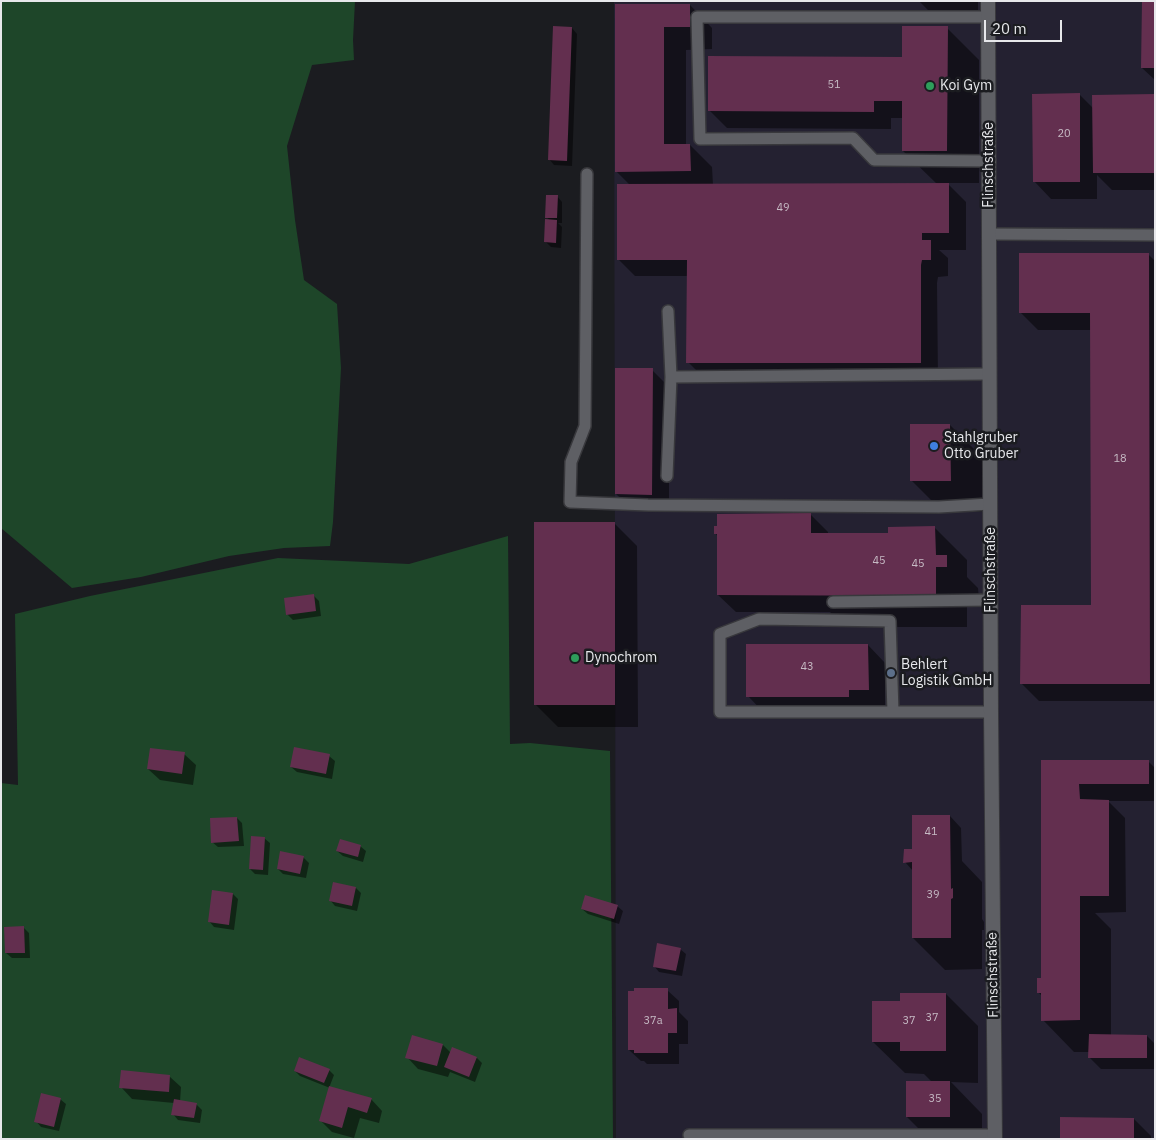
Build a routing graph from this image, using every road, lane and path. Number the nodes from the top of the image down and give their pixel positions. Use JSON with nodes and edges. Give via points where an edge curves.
{"nodes":[{"id":1,"x":988,"y":1,"type":"edge"},
{"id":2,"x":988,"y":17,"type":"junction"},
{"id":3,"x":990,"y":161,"type":"junction"},
{"id":4,"x":587,"y":174,"type":"dead end"},
{"id":5,"x":990,"y":234,"type":"junction"},
{"id":6,"x":1155,"y":235,"type":"edge"},
{"id":7,"x":668,"y":311,"type":"dead end"},
{"id":8,"x":989,"y":374,"type":"junction"},
{"id":9,"x":671,"y":377,"type":"junction"},
{"id":10,"x":667,"y":476,"type":"dead end"},
{"id":11,"x":990,"y":504,"type":"junction"},
{"id":12,"x":991,"y":600,"type":"junction"},
{"id":13,"x":833,"y":602,"type":"dead end"},
{"id":14,"x":893,"y":712,"type":"junction"},
{"id":15,"x":991,"y":712,"type":"junction"},
{"id":16,"x":689,"y":1135,"type":"dead end"},
{"id":17,"x":995,"y":1137,"type":"edge"}],
"edges":[{"from":1,"to":2,"type":"street","name":"Flinschstraße"},
{"from":2,"to":3,"type":"street","name":"Flinschstraße"},
{"from":2,"to":3,"type":"lane","via":[[697,17],[700,139],[853,138],[874,160]]},
{"from":3,"to":5,"type":"street","name":"Flinschstraße"},
{"from":4,"to":11,"type":"lane","via":[[585,426],[570,462],[570,502],[939,507]]},
{"from":5,"to":6,"type":"lane"},
{"from":5,"to":8,"type":"street","name":"Flinschstraße"},
{"from":7,"to":9,"type":"lane"},
{"from":8,"to":9,"type":"lane"},
{"from":8,"to":11,"type":"street","name":"Flinschstraße"},
{"from":9,"to":10,"type":"lane"},
{"from":11,"to":12,"type":"street","name":"Flinschstraße"},
{"from":12,"to":13,"type":"lane"},
{"from":12,"to":15,"type":"street","name":"Flinschstraße"},
{"from":14,"to":14,"type":"lane","via":[[720,712],[720,634],[759,619],[890,621]]},
{"from":14,"to":15,"type":"lane"},
{"from":15,"to":17,"type":"street","name":"Flinschstraße"},
{"from":16,"to":17,"type":"lane"}]}
